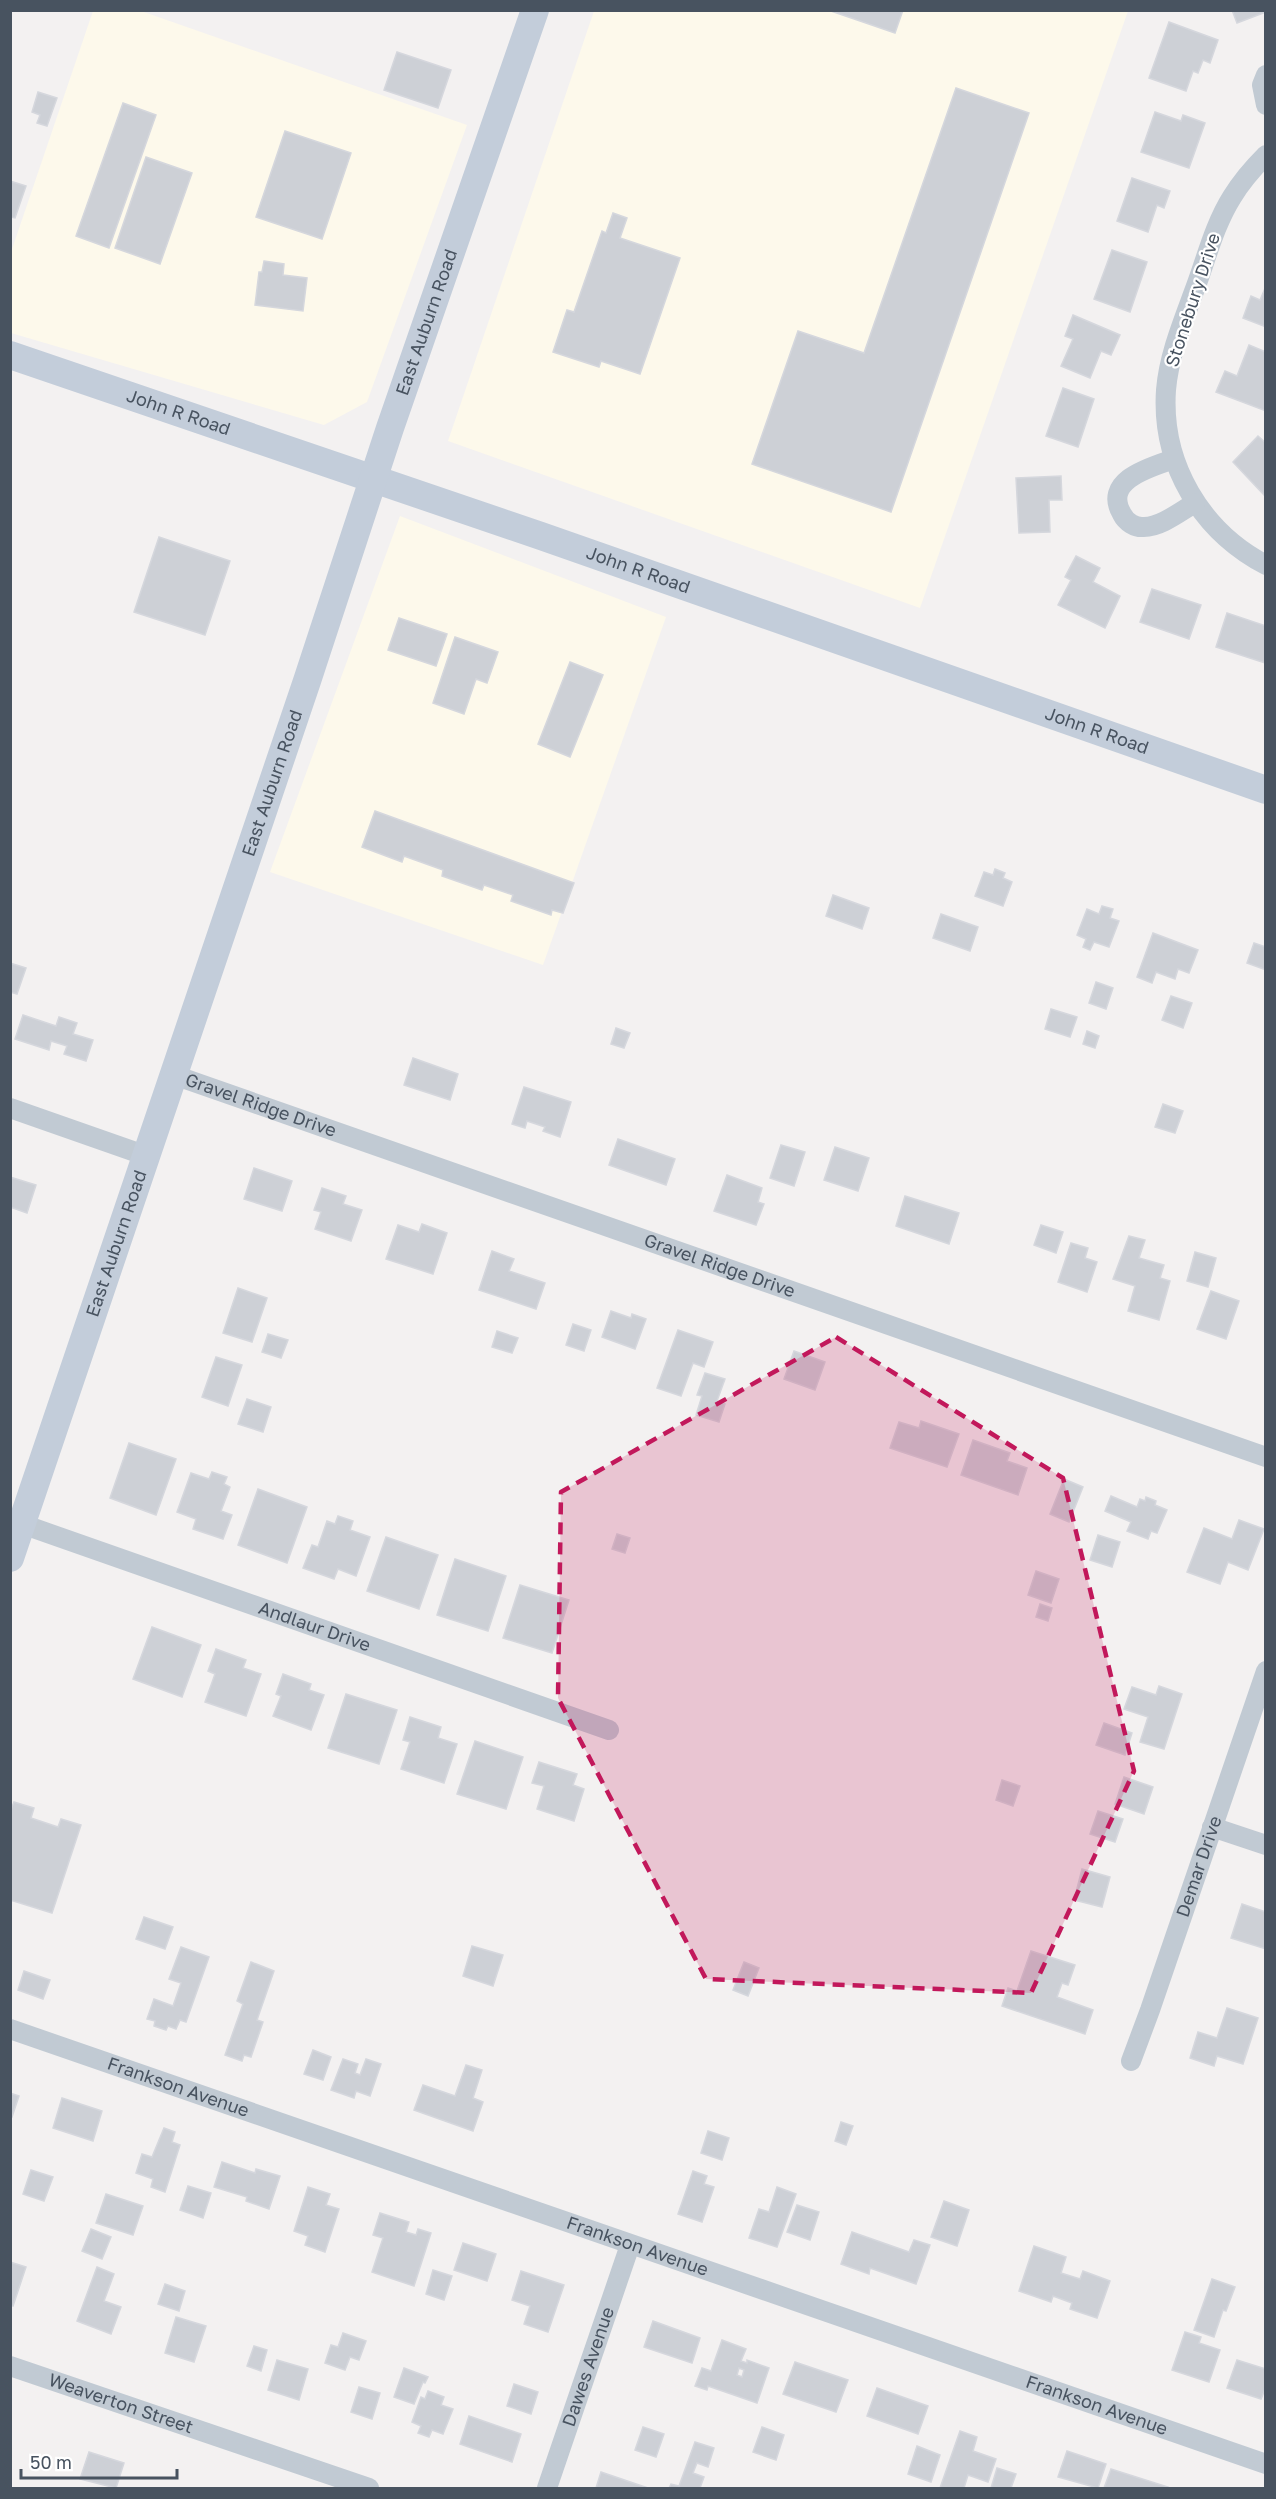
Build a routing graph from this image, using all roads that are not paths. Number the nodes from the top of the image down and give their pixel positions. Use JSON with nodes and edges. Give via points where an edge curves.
{"nodes":[{"id":1,"x":535,"y":10,"type":"edge"},
{"id":2,"x":1266,"y":75,"type":"edge"},
{"id":3,"x":1266,"y":105,"type":"edge"},
{"id":4,"x":1266,"y":155,"type":"edge"},
{"id":5,"x":10,"y":355,"type":"edge"},
{"id":6,"x":1174,"y":459,"type":"junction"},
{"id":7,"x":374,"y":478,"type":"junction"},
{"id":8,"x":1195,"y":503,"type":"junction"},
{"id":9,"x":1266,"y":565,"type":"edge"},
{"id":10,"x":1266,"y":790,"type":"edge"},
{"id":11,"x":174,"y":1075,"type":"junction"},
{"id":12,"x":10,"y":1108,"type":"edge"},
{"id":13,"x":147,"y":1156,"type":"junction"},
{"id":14,"x":1266,"y":1456,"type":"edge"},
{"id":15,"x":22,"y":1524,"type":"junction"},
{"id":16,"x":10,"y":1558,"type":"edge"},
{"id":17,"x":1266,"y":1671,"type":"edge"},
{"id":18,"x":609,"y":1730,"type":"dead end"},
{"id":19,"x":1212,"y":1827,"type":"junction"},
{"id":20,"x":1266,"y":1845,"type":"edge"},
{"id":21,"x":10,"y":2029,"type":"edge"},
{"id":22,"x":1131,"y":2061,"type":"dead end"},
{"id":23,"x":630,"y":2245,"type":"junction"},
{"id":24,"x":10,"y":2366,"type":"edge"},
{"id":25,"x":1266,"y":2464,"type":"edge"},
{"id":26,"x":369,"y":2488,"type":"edge"},
{"id":27,"x":547,"y":2488,"type":"edge"}],
"edges":[{"from":1,"to":7,"type":"main road","name":"East Auburn Road"},
{"from":2,"to":3,"type":"street","via":[[1262,85]]},
{"from":4,"to":6,"type":"street","name":"Stonebury Drive","via":[[1244,179],[1220,220],[1174,346],[1166,388],[1166,415]]},
{"from":5,"to":7,"type":"main road","name":"John R Road"},
{"from":6,"to":8,"type":"street","name":"Stonebury Drive"},
{"from":6,"to":8,"type":"street","via":[[1125,482],[1117,499],[1118,508],[1124,518],[1143,528]]},
{"from":7,"to":10,"type":"main road","name":"John R Road"},
{"from":7,"to":11,"type":"main road","name":"East Auburn Road"},
{"from":8,"to":9,"type":"street","name":"Stonebury Drive","via":[[1226,539]]},
{"from":11,"to":13,"type":"main road","name":"East Auburn Road"},
{"from":11,"to":14,"type":"street","name":"Gravel Ridge Drive"},
{"from":12,"to":13,"type":"street"},
{"from":13,"to":15,"type":"main road","name":"East Auburn Road"},
{"from":15,"to":16,"type":"main road","name":"East Auburn Road"},
{"from":15,"to":18,"type":"street","name":"Andlaur Drive"},
{"from":17,"to":19,"type":"street","name":"Demar Drive"},
{"from":19,"to":20,"type":"street"},
{"from":19,"to":22,"type":"street","name":"Demar Drive"},
{"from":21,"to":23,"type":"street","name":"Frankson Avenue"},
{"from":23,"to":25,"type":"street","name":"Frankson Avenue"},
{"from":23,"to":27,"type":"street","name":"Dawes Avenue"},
{"from":24,"to":26,"type":"street","name":"Weaverton Street"}]}
